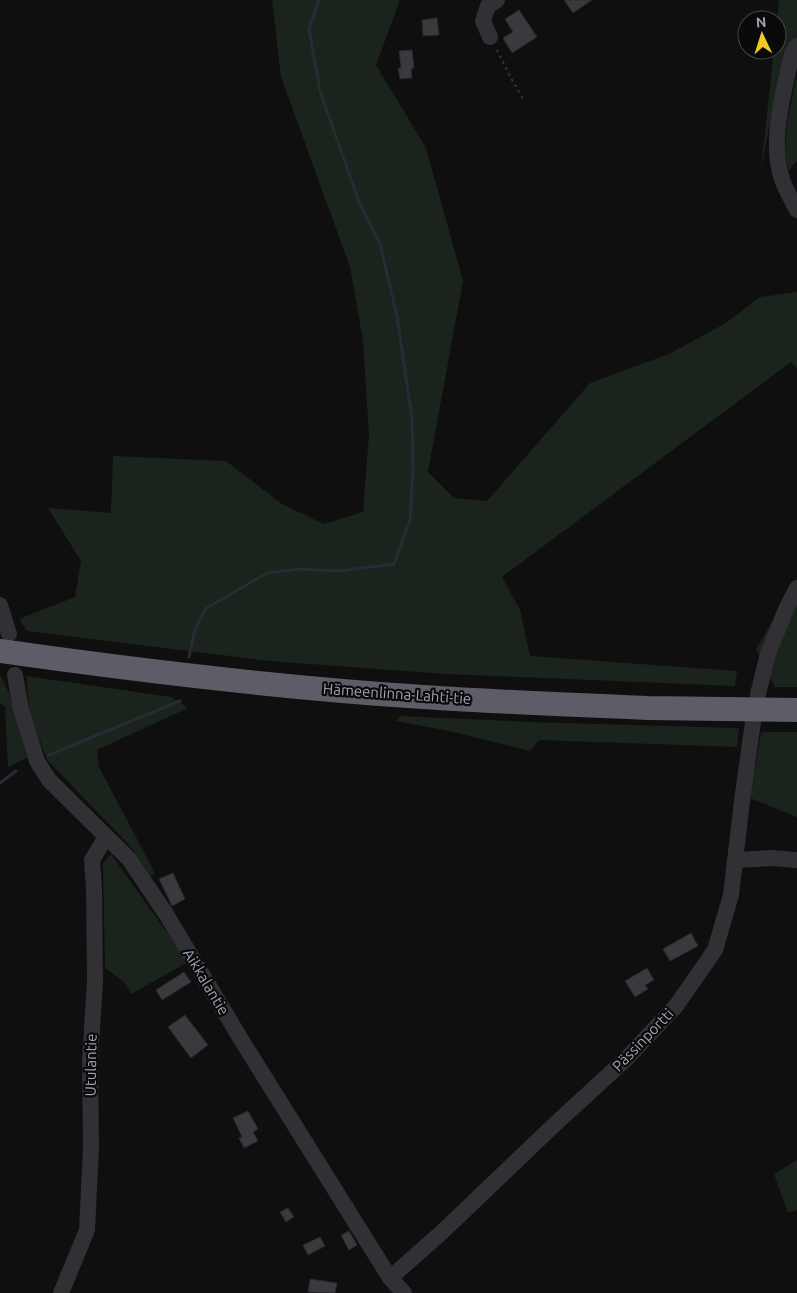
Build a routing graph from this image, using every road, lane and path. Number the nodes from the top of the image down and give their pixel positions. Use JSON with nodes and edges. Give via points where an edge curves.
{"nodes":[{"id":1,"x":496,"y":0,"type":"edge"},
{"id":2,"x":490,"y":37,"type":"joint"},
{"id":3,"x":797,"y":46,"type":"edge"},
{"id":4,"x":524,"y":100,"type":"dead end"},
{"id":5,"x":797,"y":210,"type":"edge"},
{"id":6,"x":797,"y":588,"type":"edge"},
{"id":7,"x":0,"y":605,"type":"edge"},
{"id":8,"x":5,"y":643,"type":"edge"},
{"id":9,"x":15,"y":675,"type":"dead end"},
{"id":10,"x":758,"y":694,"type":"dead end"},
{"id":11,"x":797,"y":710,"type":"edge"},
{"id":12,"x":753,"y":722,"type":"dead end"},
{"id":13,"x":106,"y":836,"type":"junction"},
{"id":14,"x":736,"y":860,"type":"junction"},
{"id":15,"x":797,"y":860,"type":"edge"},
{"id":16,"x":390,"y":1278,"type":"junction"},
{"id":17,"x":61,"y":1293,"type":"edge"},
{"id":18,"x":404,"y":1293,"type":"edge"}],
"edges":[{"from":1,"to":2,"type":"street","via":[[488,6],[483,21]]},
{"from":2,"to":4,"type":"path"},
{"from":3,"to":5,"type":"street","via":[[792,54],[778,124],[777,155],[783,181]]},
{"from":6,"to":10,"type":"street","via":[[768,654]]},
{"from":7,"to":8,"type":"street"},
{"from":8,"to":11,"type":"highway","name":"Hämeenlinna-Lahti-tie","via":[[77,662],[305,688],[533,703]]},
{"from":9,"to":13,"type":"street","name":"Aikkalantie","via":[[21,709],[37,761],[49,780]]},
{"from":12,"to":14,"type":"street","name":"Pässinportti"},
{"from":13,"to":16,"type":"street","name":"Aikkalantie","via":[[129,859],[166,914]]},
{"from":13,"to":17,"type":"street","name":"Utulantie","via":[[92,860],[96,982],[90,1062],[91,1148],[87,1230]]},
{"from":14,"to":15,"type":"street"},
{"from":14,"to":16,"type":"street","name":"Pässinportti","via":[[731,895],[715,950],[676,1006],[627,1058]]},
{"from":16,"to":18,"type":"street","name":"Aikkalantie"}]}
